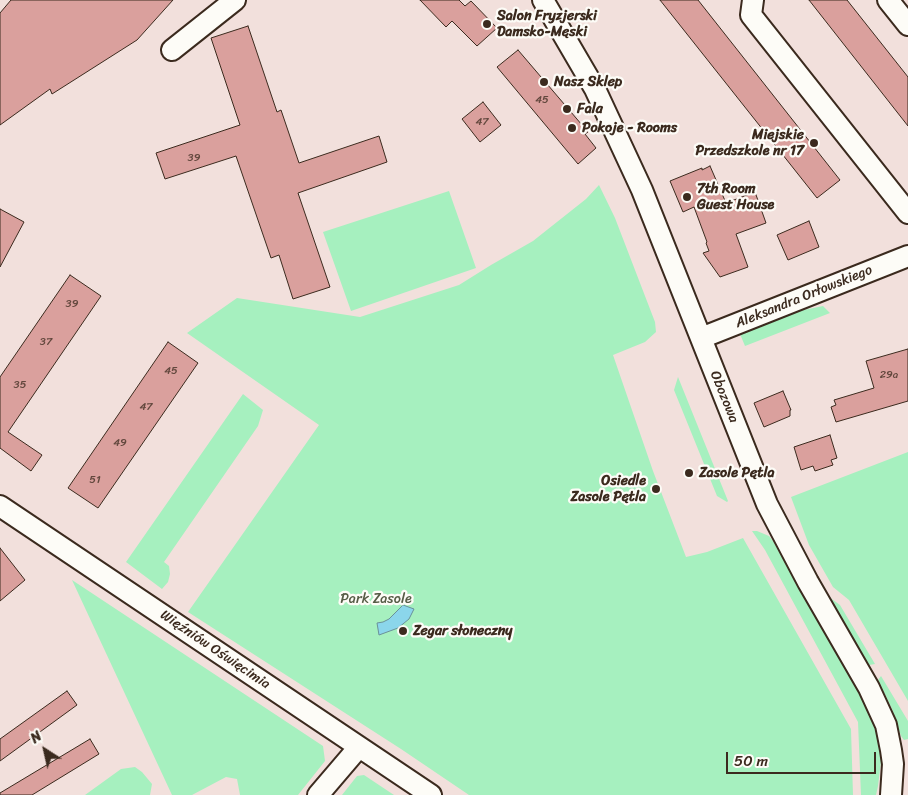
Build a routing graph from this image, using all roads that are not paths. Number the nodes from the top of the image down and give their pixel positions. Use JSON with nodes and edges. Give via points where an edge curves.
{"nodes":[{"id":1,"x":235,"y":0,"type":"edge"},
{"id":2,"x":544,"y":0,"type":"edge"},
{"id":3,"x":753,"y":0,"type":"edge"},
{"id":4,"x":888,"y":0,"type":"edge"},
{"id":5,"x":908,"y":25,"type":"edge"},
{"id":6,"x":172,"y":50,"type":"dead end"},
{"id":7,"x":908,"y":213,"type":"edge"},
{"id":8,"x":908,"y":256,"type":"edge"},
{"id":9,"x":701,"y":338,"type":"junction"},
{"id":10,"x":0,"y":506,"type":"edge"},
{"id":11,"x":359,"y":747,"type":"junction"},
{"id":12,"x":318,"y":795,"type":"edge"},
{"id":13,"x":431,"y":795,"type":"edge"},
{"id":14,"x":891,"y":795,"type":"edge"}],
"edges":[{"from":1,"to":6,"type":"street"},
{"from":2,"to":9,"type":"street","name":"Obozowa","via":[[595,90],[622,146]]},
{"from":3,"to":7,"type":"street","via":[[751,15]]},
{"from":4,"to":5,"type":"street"},
{"from":8,"to":9,"type":"street","name":"Aleksandra Orłowskiego"},
{"from":9,"to":14,"type":"street","name":"Obozowa","via":[[767,504],[869,688],[886,725],[893,764]]},
{"from":10,"to":11,"type":"street","name":"Więźniów Oświęcimia"},
{"from":11,"to":12,"type":"street"},
{"from":11,"to":13,"type":"street","name":"Więźniów Oświęcimia"}]}
